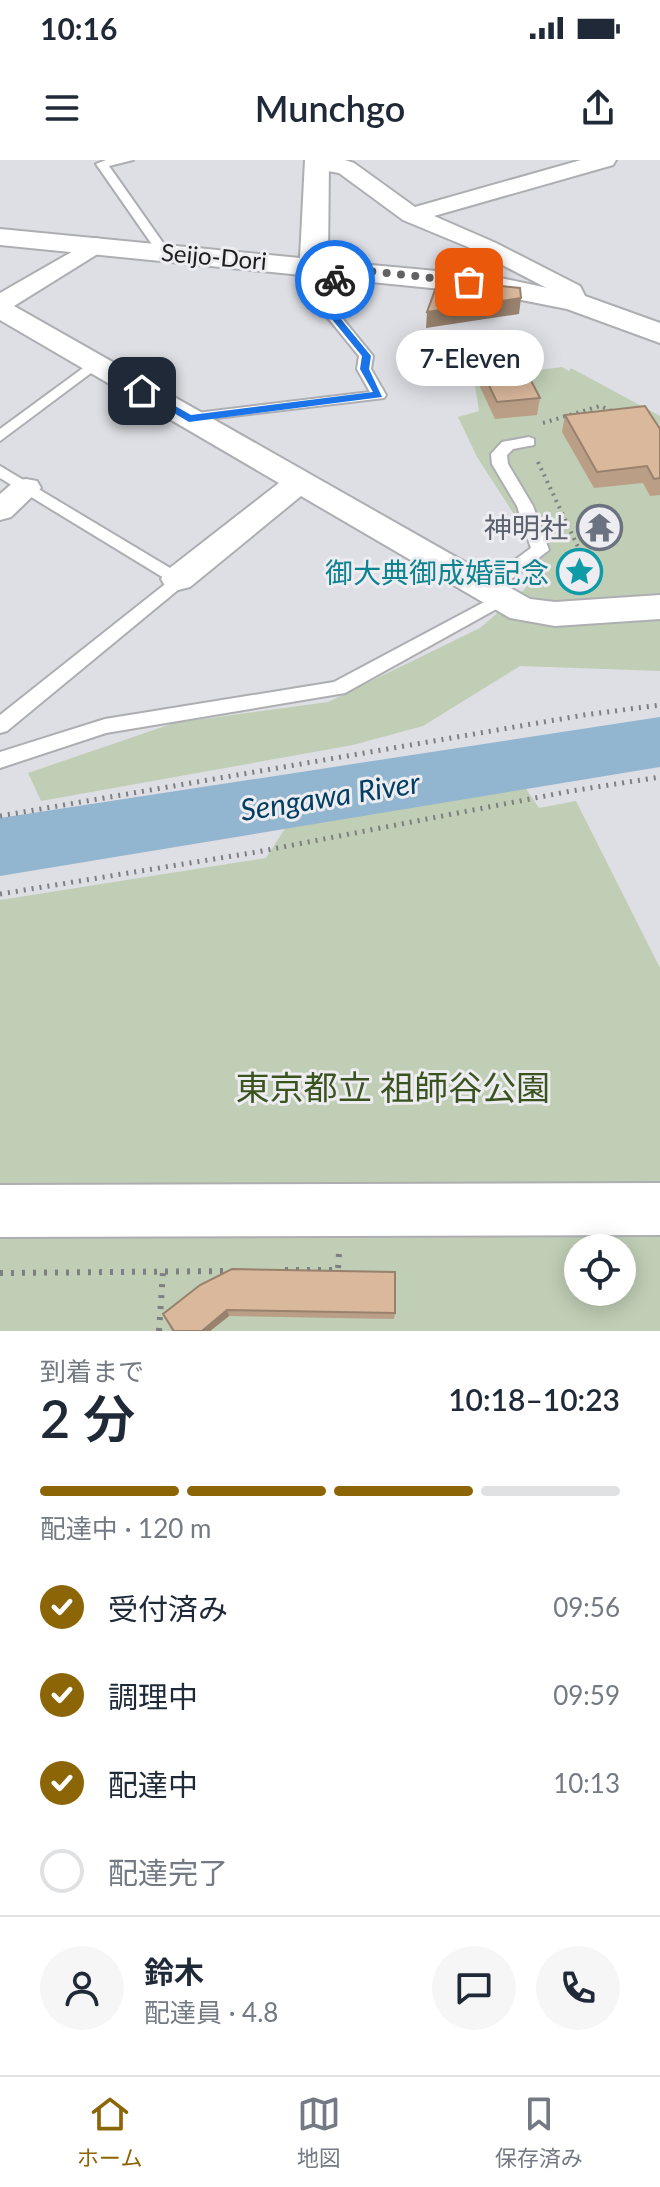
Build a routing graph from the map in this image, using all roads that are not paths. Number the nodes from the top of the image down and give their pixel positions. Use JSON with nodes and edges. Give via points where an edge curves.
{"nodes":[{"id":1,"x":127,"y":160,"type":"edge"},
{"id":2,"x":605,"y":160,"type":"edge"},
{"id":3,"x":317,"y":162,"type":"edge"},
{"id":4,"x":411,"y":215,"type":"junction"},
{"id":5,"x":0,"y":237,"type":"edge"},
{"id":6,"x":96,"y":245,"type":"junction"},
{"id":7,"x":162,"y":250,"type":"junction"},
{"id":8,"x":314,"y":265,"type":"junction"},
{"id":9,"x":575,"y":302,"type":"junction"},
{"id":10,"x":0,"y":307,"type":"edge"},
{"id":11,"x":660,"y":334,"type":"edge"},
{"id":12,"x":94,"y":364,"type":"junction"},
{"id":13,"x":189,"y":419,"type":"junction"},
{"id":14,"x":0,"y":436,"type":"edge"},
{"id":15,"x":529,"y":442,"type":"road end"},
{"id":16,"x":0,"y":471,"type":"edge"},
{"id":17,"x":299,"y":482,"type":"junction"},
{"id":18,"x":26,"y":488,"type":"junction"},
{"id":19,"x":0,"y":510,"type":"edge"},
{"id":20,"x":178,"y":579,"type":"junction"},
{"id":21,"x":495,"y":594,"type":"junction"},
{"id":22,"x":660,"y":607,"type":"edge"},
{"id":23,"x":0,"y":726,"type":"edge"},
{"id":24,"x":0,"y":760,"type":"edge"},
{"id":25,"x":660,"y":1209,"type":"edge"},
{"id":26,"x":0,"y":1211,"type":"edge"}],
"edges":[{"from":1,"to":7,"type":"lane","via":[[102,164]]},
{"from":2,"to":4,"type":"street"},
{"from":3,"to":4,"type":"street","via":[[342,164]]},
{"from":3,"to":8,"type":"street"},
{"from":4,"to":9,"type":"street","via":[[543,276],[571,291]]},
{"from":5,"to":6,"type":"street","name":"Seijo-Dori"},
{"from":6,"to":7,"type":"street","name":"Seijo-Dori"},
{"from":6,"to":10,"type":"street"},
{"from":7,"to":8,"type":"street","name":"Seijo-Dori"},
{"from":8,"to":9,"type":"street","name":"Seijo-Dori","via":[[491,285]]},
{"from":8,"to":13,"type":"lane","via":[[335,276],[330,300],[338,307],[335,318],[366,356],[364,369],[379,395]]},
{"from":9,"to":11,"type":"street","name":"Seijo-Dori"},
{"from":10,"to":12,"type":"street"},
{"from":12,"to":13,"type":"street"},
{"from":12,"to":14,"type":"lane"},
{"from":13,"to":17,"type":"street"},
{"from":15,"to":21,"type":"lane","via":[[508,445],[499,454],[500,464],[525,506],[540,550]]},
{"from":16,"to":18,"type":"lane"},
{"from":17,"to":20,"type":"street"},
{"from":17,"to":21,"type":"street"},
{"from":18,"to":19,"type":"street"},
{"from":18,"to":20,"type":"lane"},
{"from":20,"to":23,"type":"lane"},
{"from":21,"to":22,"type":"street","via":[[522,610],[555,614]]},
{"from":21,"to":24,"type":"lane","via":[[338,688],[105,726]]},
{"from":25,"to":26,"type":"street"}]}
